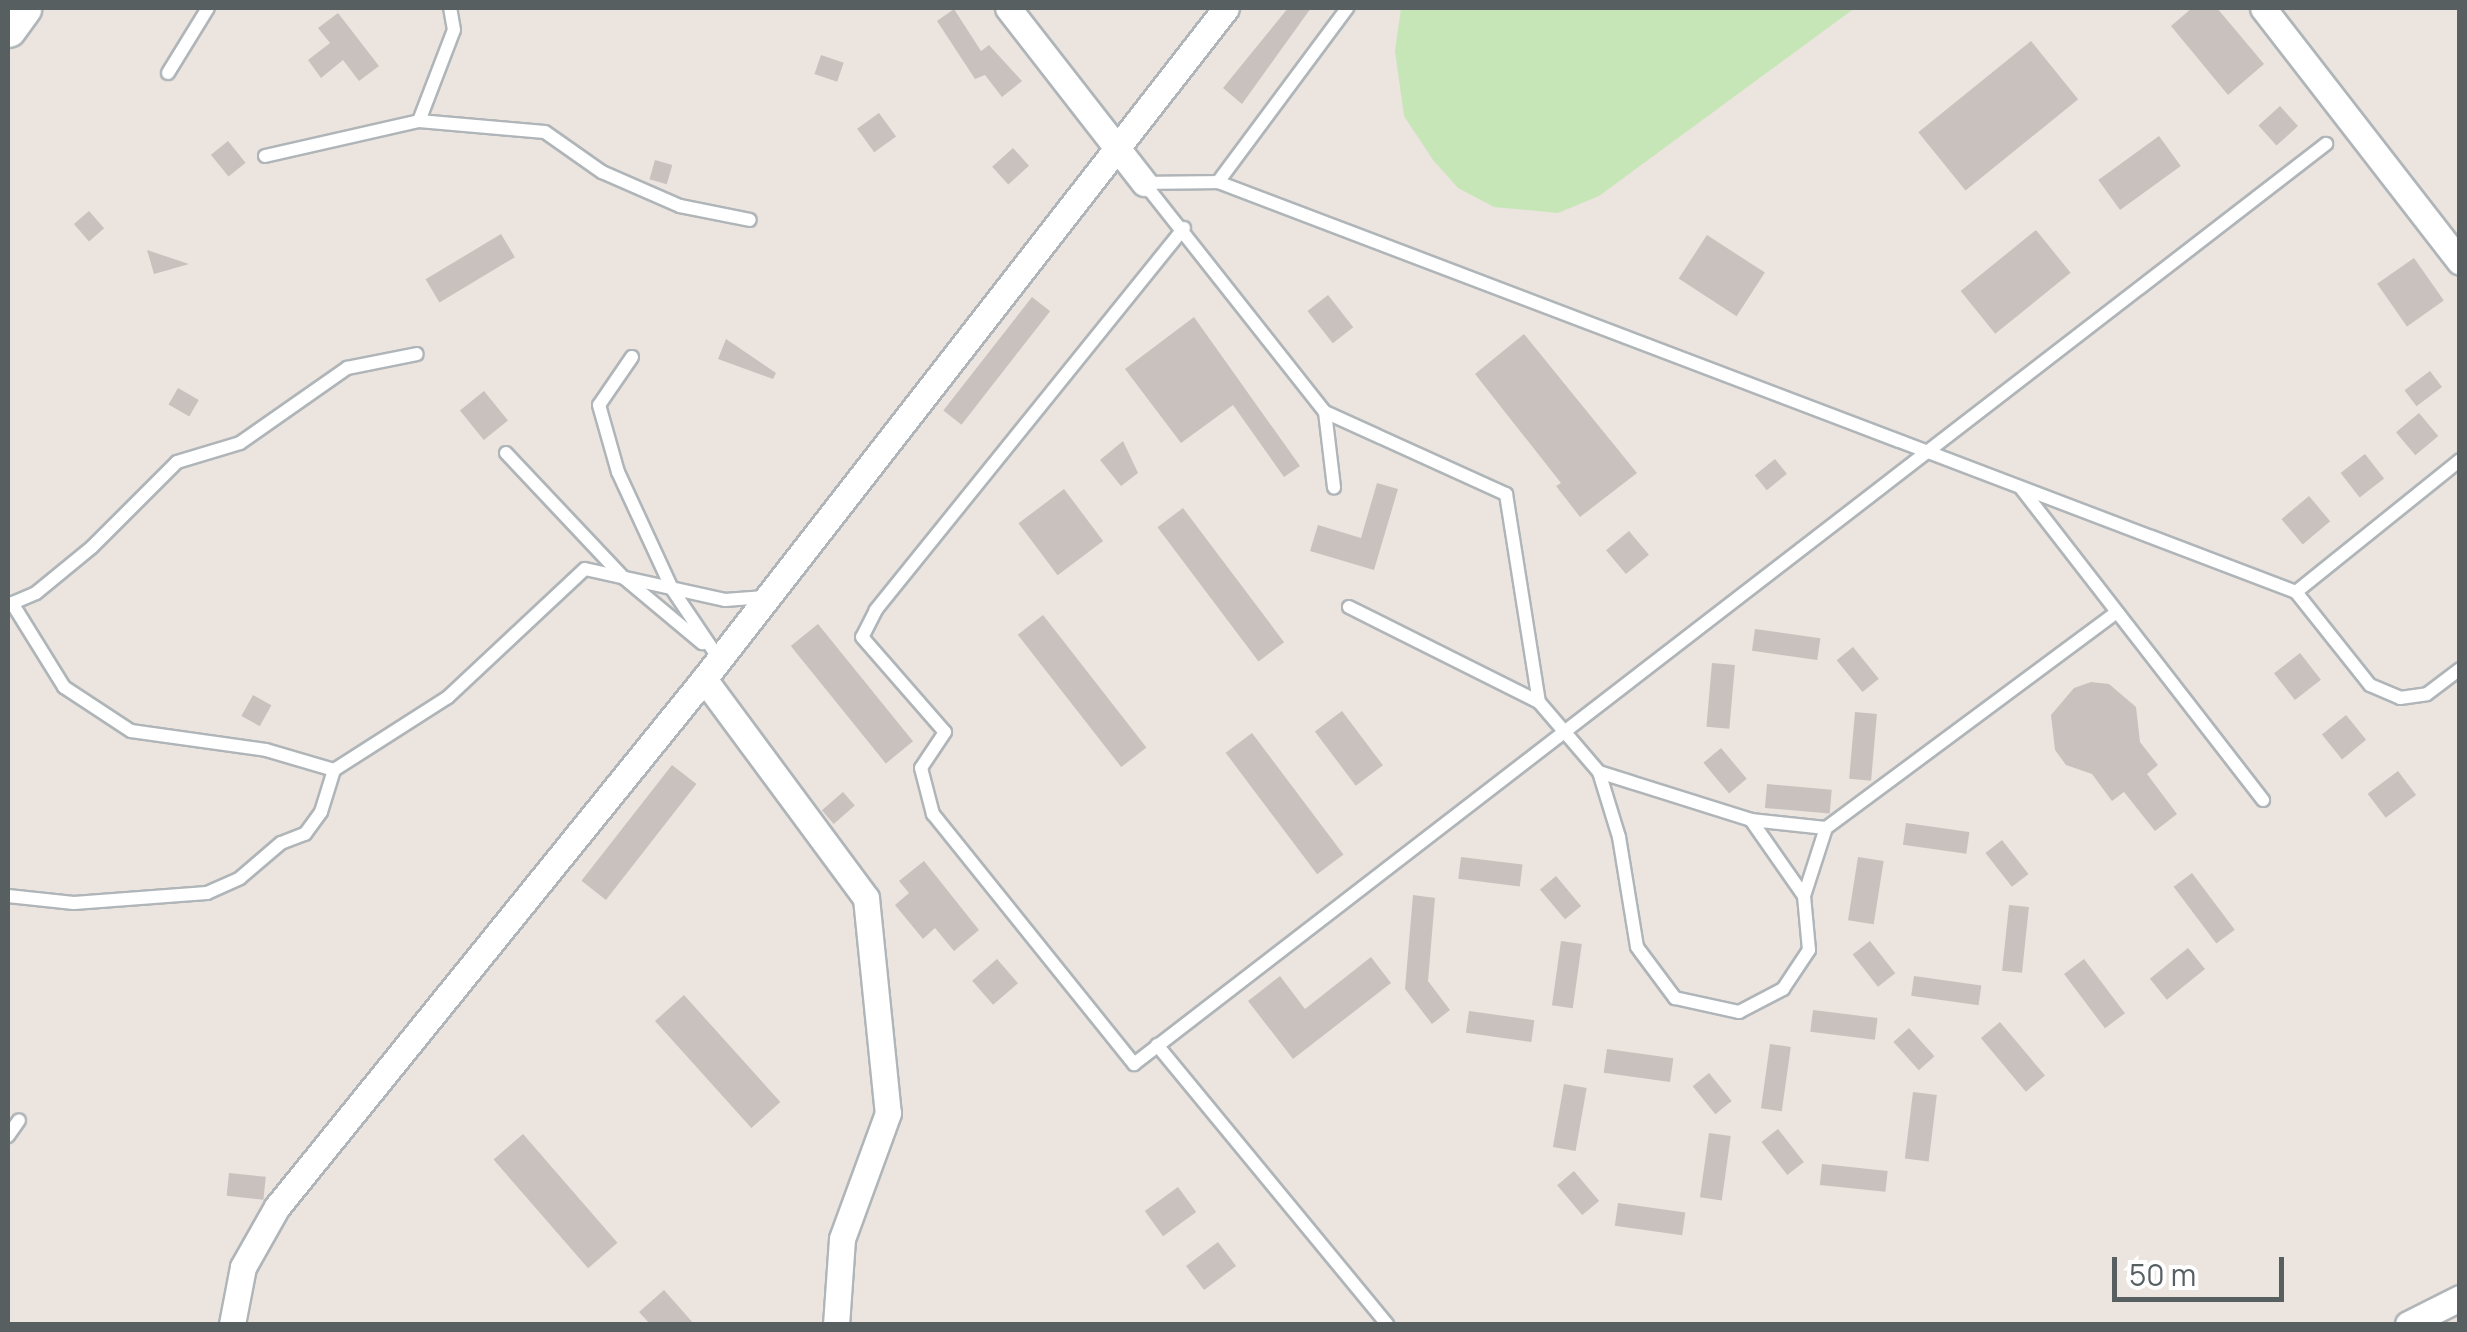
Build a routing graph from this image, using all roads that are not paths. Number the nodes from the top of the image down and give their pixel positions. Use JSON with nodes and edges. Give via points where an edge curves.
{"nodes":[{"id":1,"x":23,"y":8,"type":"edge"},
{"id":2,"x":208,"y":8,"type":"edge"},
{"id":3,"x":450,"y":8,"type":"edge"},
{"id":4,"x":1008,"y":8,"type":"edge"},
{"id":5,"x":1226,"y":8,"type":"edge"},
{"id":6,"x":1346,"y":8,"type":"edge"},
{"id":7,"x":2263,"y":8,"type":"edge"},
{"id":8,"x":8,"y":28,"type":"edge"},
{"id":9,"x":168,"y":73,"type":"dead end"},
{"id":10,"x":419,"y":121,"type":"junction"},
{"id":11,"x":2326,"y":144,"type":"dead end"},
{"id":12,"x":1117,"y":148,"type":"junction"},
{"id":13,"x":265,"y":156,"type":"dead end"},
{"id":14,"x":1144,"y":182,"type":"junction"},
{"id":15,"x":1218,"y":182,"type":"junction"},
{"id":16,"x":750,"y":220,"type":"dead end"},
{"id":17,"x":1184,"y":228,"type":"junction"},
{"id":18,"x":2460,"y":262,"type":"edge"},
{"id":19,"x":417,"y":354,"type":"dead end"},
{"id":20,"x":632,"y":357,"type":"dead end"},
{"id":21,"x":1325,"y":412,"type":"junction"},
{"id":22,"x":1927,"y":451,"type":"junction"},
{"id":23,"x":506,"y":453,"type":"dead end"},
{"id":24,"x":2460,"y":460,"type":"edge"},
{"id":25,"x":1334,"y":486,"type":"dead end"},
{"id":26,"x":2020,"y":486,"type":"junction"},
{"id":27,"x":624,"y":578,"type":"junction"},
{"id":28,"x":672,"y":589,"type":"junction"},
{"id":29,"x":2296,"y":592,"type":"junction"},
{"id":30,"x":768,"y":597,"type":"junction"},
{"id":31,"x":10,"y":604,"type":"edge"},
{"id":32,"x":1348,"y":607,"type":"dead end"},
{"id":33,"x":2114,"y":614,"type":"junction"},
{"id":34,"x":709,"y":661,"type":"junction"},
{"id":35,"x":2460,"y":668,"type":"edge"},
{"id":36,"x":1539,"y":702,"type":"junction"},
{"id":37,"x":1562,"y":732,"type":"junction"},
{"id":38,"x":334,"y":770,"type":"junction"},
{"id":39,"x":1599,"y":772,"type":"junction"},
{"id":40,"x":2263,"y":800,"type":"dead end"},
{"id":41,"x":1752,"y":820,"type":"junction"},
{"id":42,"x":1826,"y":828,"type":"junction"},
{"id":43,"x":8,"y":896,"type":"edge"},
{"id":44,"x":1804,"y":896,"type":"junction"},
{"id":45,"x":1158,"y":1045,"type":"junction"},
{"id":46,"x":20,"y":1120,"type":"dead end"},
{"id":47,"x":8,"y":1136,"type":"edge"},
{"id":48,"x":2460,"y":1298,"type":"edge"},
{"id":49,"x":232,"y":1324,"type":"edge"},
{"id":50,"x":836,"y":1324,"type":"edge"},
{"id":51,"x":1387,"y":1324,"type":"edge"},
{"id":52,"x":2408,"y":1324,"type":"edge"}],
"edges":[{"from":1,"to":8,"type":"main road"},
{"from":2,"to":9,"type":"lane"},
{"from":3,"to":10,"type":"lane","via":[[454,30]]},
{"from":4,"to":12,"type":"street"},
{"from":5,"to":12,"type":"street"},
{"from":6,"to":15,"type":"lane"},
{"from":7,"to":18,"type":"street"},
{"from":10,"to":13,"type":"lane"},
{"from":10,"to":16,"type":"lane","via":[[546,132],[602,172],[680,206]]},
{"from":11,"to":22,"type":"lane"},
{"from":12,"to":14,"type":"street"},
{"from":12,"to":30,"type":"street"},
{"from":14,"to":15,"type":"lane"},
{"from":14,"to":17,"type":"lane"},
{"from":15,"to":22,"type":"lane"},
{"from":17,"to":21,"type":"lane"},
{"from":17,"to":45,"type":"lane","via":[[876,610],[862,637],[945,732],[921,768],[933,814],[1134,1064]]},
{"from":19,"to":31,"type":"lane","via":[[347,368],[240,443],[177,462],[92,547],[36,593]]},
{"from":20,"to":28,"type":"lane","via":[[599,405],[618,472]]},
{"from":21,"to":25,"type":"lane"},
{"from":21,"to":36,"type":"lane","via":[[1506,494]]},
{"from":22,"to":26,"type":"lane"},
{"from":22,"to":37,"type":"lane"},
{"from":23,"to":27,"type":"lane"},
{"from":24,"to":29,"type":"lane"},
{"from":26,"to":29,"type":"lane"},
{"from":26,"to":33,"type":"lane"},
{"from":27,"to":28,"type":"lane"},
{"from":27,"to":34,"type":"lane"},
{"from":27,"to":38,"type":"lane","via":[[585,569],[448,697]]},
{"from":28,"to":30,"type":"lane","via":[[725,600]]},
{"from":28,"to":34,"type":"lane"},
{"from":29,"to":35,"type":"lane","via":[[2370,685],[2400,698],[2427,694]]},
{"from":30,"to":34,"type":"street"},
{"from":31,"to":38,"type":"lane","via":[[64,687],[131,731],[266,750]]},
{"from":32,"to":36,"type":"lane"},
{"from":33,"to":40,"type":"lane"},
{"from":33,"to":42,"type":"lane"},
{"from":34,"to":49,"type":"street","via":[[277,1207],[243,1266]]},
{"from":34,"to":50,"type":"street","via":[[866,898],[888,1113],[842,1239]]},
{"from":36,"to":37,"type":"lane"},
{"from":37,"to":39,"type":"lane"},
{"from":37,"to":45,"type":"lane"},
{"from":38,"to":43,"type":"lane","via":[[322,812],[305,834],[206,893],[74,904]]},
{"from":39,"to":41,"type":"lane"},
{"from":39,"to":44,"type":"lane","via":[[1619,837],[1637,947],[1675,998],[1739,1012],[1783,990],[1809,950]]},
{"from":41,"to":42,"type":"lane"},
{"from":41,"to":44,"type":"lane"},
{"from":42,"to":44,"type":"lane"},
{"from":45,"to":51,"type":"lane"},
{"from":46,"to":47,"type":"lane"},
{"from":48,"to":52,"type":"street"}]}
